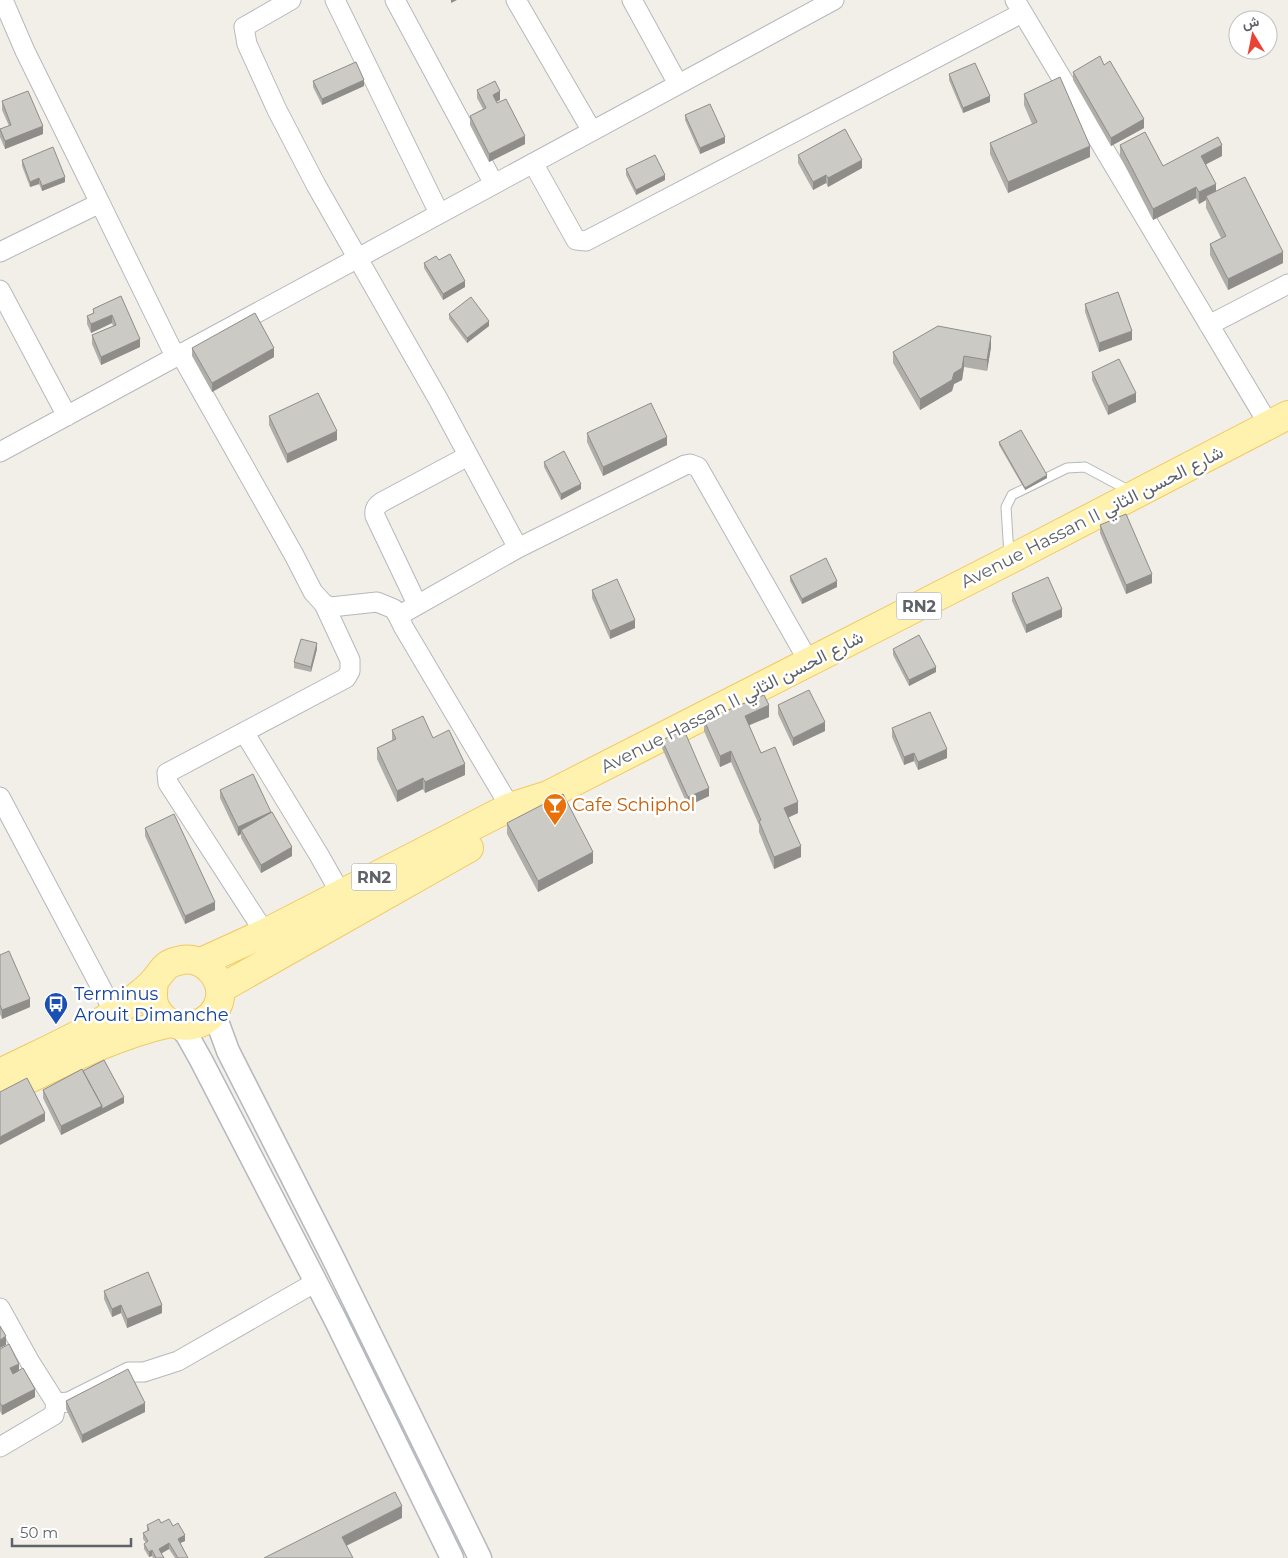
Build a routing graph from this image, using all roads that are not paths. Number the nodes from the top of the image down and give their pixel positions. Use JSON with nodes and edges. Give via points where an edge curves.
{"nodes":[{"id":1,"x":3,"y":0,"type":"edge"},
{"id":2,"x":291,"y":0,"type":"edge"},
{"id":3,"x":335,"y":0,"type":"edge"},
{"id":4,"x":395,"y":0,"type":"edge"},
{"id":5,"x":516,"y":0,"type":"edge"},
{"id":6,"x":632,"y":0,"type":"edge"},
{"id":7,"x":834,"y":0,"type":"edge"},
{"id":8,"x":1019,"y":6,"type":"edge"},
{"id":9,"x":678,"y":84,"type":"junction"},
{"id":10,"x":592,"y":131,"type":"junction"},
{"id":11,"x":533,"y":163,"type":"junction"},
{"id":12,"x":494,"y":184,"type":"junction"},
{"id":13,"x":100,"y":203,"type":"junction"},
{"id":14,"x":439,"y":213,"type":"junction"},
{"id":15,"x":0,"y":252,"type":"edge"},
{"id":16,"x":358,"y":257,"type":"junction"},
{"id":17,"x":1288,"y":284,"type":"edge"},
{"id":18,"x":0,"y":290,"type":"edge"},
{"id":19,"x":1209,"y":325,"type":"junction"},
{"id":20,"x":177,"y":354,"type":"junction"},
{"id":21,"x":67,"y":416,"type":"junction"},
{"id":22,"x":1278,"y":420,"type":"edge"},
{"id":23,"x":0,"y":452,"type":"edge"},
{"id":24,"x":468,"y":456,"type":"junction"},
{"id":25,"x":1134,"y":494,"type":"junction"},
{"id":26,"x":518,"y":548,"type":"junction"},
{"id":27,"x":1009,"y":560,"type":"junction"},
{"id":28,"x":324,"y":604,"type":"junction"},
{"id":29,"x":417,"y":604,"type":"junction"},
{"id":30,"x":398,"y":616,"type":"junction"},
{"id":31,"x":809,"y":662,"type":"junction"},
{"id":32,"x":244,"y":732,"type":"junction"},
{"id":33,"x":0,"y":797,"type":"edge"},
{"id":34,"x":514,"y":814,"type":"junction"},
{"id":35,"x":341,"y":894,"type":"junction"},
{"id":36,"x":265,"y":934,"type":"junction"},
{"id":37,"x":201,"y":962,"type":"junction"},
{"id":38,"x":154,"y":982,"type":"junction"},
{"id":39,"x":218,"y":998,"type":"junction"},
{"id":40,"x":114,"y":1012,"type":"junction"},
{"id":41,"x":174,"y":1024,"type":"junction"},
{"id":42,"x":0,"y":1072,"type":"edge"},
{"id":43,"x":0,"y":1093,"type":"edge"},
{"id":44,"x":316,"y":1282,"type":"junction"},
{"id":45,"x":0,"y":1308,"type":"edge"},
{"id":46,"x":56,"y":1404,"type":"junction"},
{"id":47,"x":0,"y":1447,"type":"edge"},
{"id":48,"x":452,"y":1558,"type":"edge"},
{"id":49,"x":480,"y":1558,"type":"edge"}],
"edges":[{"from":1,"to":13,"type":"street"},
{"from":2,"to":16,"type":"street","via":[[244,27],[245,35],[277,110]]},
{"from":3,"to":14,"type":"street"},
{"from":4,"to":12,"type":"street"},
{"from":5,"to":10,"type":"street"},
{"from":6,"to":9,"type":"street"},
{"from":7,"to":9,"type":"street"},
{"from":8,"to":11,"type":"street","via":[[586,242],[576,240]]},
{"from":8,"to":19,"type":"street"},
{"from":9,"to":10,"type":"street"},
{"from":10,"to":11,"type":"street"},
{"from":11,"to":12,"type":"street"},
{"from":12,"to":14,"type":"street"},
{"from":13,"to":15,"type":"street"},
{"from":13,"to":20,"type":"street"},
{"from":14,"to":16,"type":"street"},
{"from":16,"to":20,"type":"street"},
{"from":16,"to":24,"type":"street"},
{"from":17,"to":19,"type":"street"},
{"from":18,"to":21,"type":"street"},
{"from":19,"to":22,"type":"street"},
{"from":20,"to":21,"type":"street"},
{"from":20,"to":28,"type":"street","via":[[313,592]]},
{"from":21,"to":23,"type":"street"},
{"from":22,"to":25,"type":"main road","name":"Avenue Hassan II شارع الحسن الثاني","number":"RN2"},
{"from":24,"to":26,"type":"street"},
{"from":24,"to":29,"type":"street","via":[[377,505],[375,516]]},
{"from":25,"to":27,"type":"main road","name":"Avenue Hassan II شارع الحسن الثاني","number":"RN2"},
{"from":25,"to":27,"type":"lane","via":[[1085,467],[1075,466],[1012,495],[1006,507]]},
{"from":26,"to":29,"type":"street"},
{"from":26,"to":31,"type":"street","via":[[685,465],[694,465]]},
{"from":27,"to":31,"type":"main road","name":"Avenue Hassan II شارع الحسن الثاني","number":"RN2"},
{"from":28,"to":30,"type":"street","via":[[338,607],[377,602],[394,609]]},
{"from":28,"to":32,"type":"street","via":[[350,660],[346,678]]},
{"from":29,"to":30,"type":"street"},
{"from":30,"to":34,"type":"street"},
{"from":31,"to":34,"type":"main road","name":"Avenue Hassan II شارع الحسن الثاني","number":"RN2"},
{"from":32,"to":35,"type":"street"},
{"from":32,"to":36,"type":"street","via":[[170,771],[168,783]]},
{"from":33,"to":40,"type":"street"},
{"from":34,"to":35,"type":"main road","name":"Avenue Hassan II شارع الحسن الثاني","number":"RN2"},
{"from":34,"to":39,"type":"main road","name":"Avenue Hassan II شارع الحسن الثاني","number":"RN2"},
{"from":35,"to":36,"type":"main road","name":"Avenue Hassan II شارع الحسن الثاني","number":"RN2"},
{"from":36,"to":37,"type":"main road","name":"Avenue Hassan II شارع الحسن الثاني","number":"RN2"},
{"from":37,"to":38,"type":"main road","number":"RN2","via":[[178,960],[168,964]]},
{"from":37,"to":39,"type":"main road","via":[[217,978]]},
{"from":38,"to":40,"type":"main road","number":"RN2"},
{"from":38,"to":41,"type":"main road","via":[[155,1005],[161,1015]]},
{"from":39,"to":41,"type":"main road","number":"RN2","via":[[212,1014],[197,1025]]},
{"from":39,"to":49,"type":"street","via":[[217,1021],[228,1051]]},
{"from":40,"to":42,"type":"main road","number":"RN2","via":[[80,1033]]},
{"from":41,"to":43,"type":"main road","number":"RN2","via":[[149,1027],[109,1041]]},
{"from":41,"to":44,"type":"street","via":[[187,1035],[201,1060]]},
{"from":44,"to":46,"type":"street","via":[[178,1361],[144,1372],[129,1372],[69,1402]]},
{"from":44,"to":48,"type":"street"},
{"from":45,"to":46,"type":"street"},
{"from":46,"to":47,"type":"street","via":[[54,1415]]}]}
